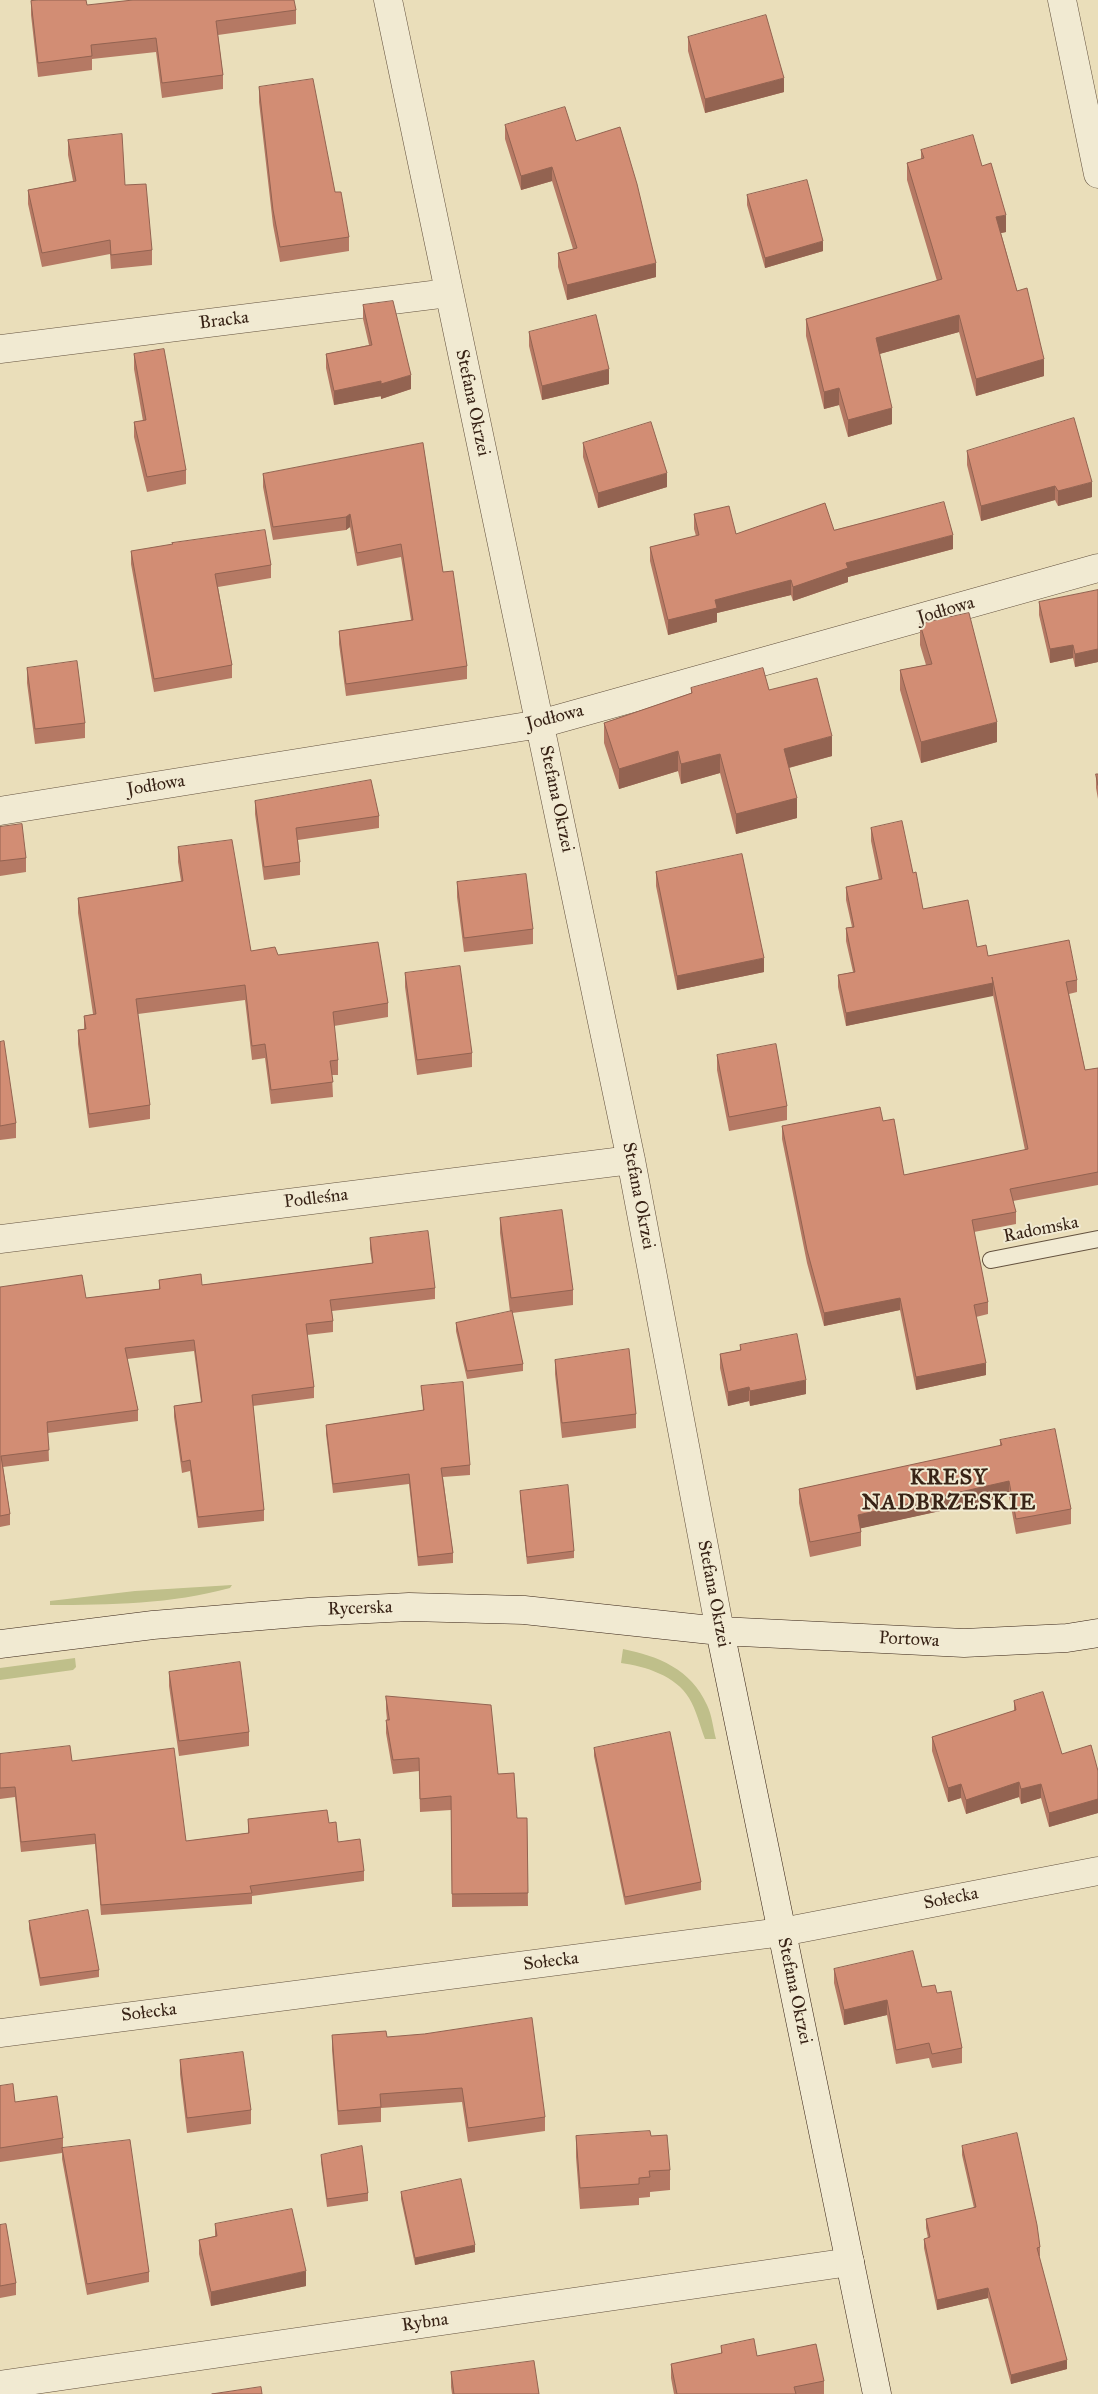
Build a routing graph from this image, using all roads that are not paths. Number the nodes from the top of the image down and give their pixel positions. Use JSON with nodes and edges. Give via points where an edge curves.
{"nodes":[{"id":1,"x":388,"y":0,"type":"edge"},
{"id":2,"x":1062,"y":0,"type":"edge"},
{"id":3,"x":1098,"y":174,"type":"edge"},
{"id":4,"x":448,"y":293,"type":"junction"},
{"id":5,"x":0,"y":350,"type":"edge"},
{"id":6,"x":1098,"y":568,"type":"edge"},
{"id":7,"x":540,"y":724,"type":"junction"},
{"id":8,"x":0,"y":811,"type":"edge"},
{"id":9,"x":631,"y":1160,"type":"junction"},
{"id":10,"x":0,"y":1239,"type":"edge"},
{"id":11,"x":1098,"y":1239,"type":"edge"},
{"id":12,"x":991,"y":1260,"type":"dead end"},
{"id":13,"x":720,"y":1631,"type":"junction"},
{"id":14,"x":1098,"y":1633,"type":"edge"},
{"id":15,"x":0,"y":1644,"type":"edge"},
{"id":16,"x":1098,"y":1871,"type":"edge"},
{"id":17,"x":782,"y":1932,"type":"junction"},
{"id":18,"x":0,"y":2033,"type":"edge"},
{"id":19,"x":850,"y":2262,"type":"junction"},
{"id":20,"x":0,"y":2384,"type":"edge"},
{"id":21,"x":878,"y":2394,"type":"edge"}],
"edges":[{"from":1,"to":4,"type":"street","name":"Stefana Okrzei"},
{"from":2,"to":3,"type":"street"},
{"from":4,"to":5,"type":"street","name":"Bracka"},
{"from":4,"to":7,"type":"street","name":"Stefana Okrzei"},
{"from":6,"to":7,"type":"street","name":"Jodłowa"},
{"from":7,"to":8,"type":"street","name":"Jodłowa"},
{"from":7,"to":9,"type":"street","name":"Stefana Okrzei"},
{"from":9,"to":10,"type":"street","name":"Podleśna"},
{"from":9,"to":13,"type":"street","name":"Stefana Okrzei"},
{"from":11,"to":12,"type":"lane","name":"Radomska"},
{"from":13,"to":14,"type":"street","name":"Portowa","via":[[964,1643],[1067,1638]]},
{"from":13,"to":15,"type":"street","name":"Rycerska","via":[[524,1610],[409,1607],[153,1625]]},
{"from":13,"to":17,"type":"street","name":"Stefana Okrzei"},
{"from":16,"to":17,"type":"street","name":"Sołecka"},
{"from":17,"to":18,"type":"street","name":"Sołecka"},
{"from":17,"to":19,"type":"street","name":"Stefana Okrzei"},
{"from":19,"to":20,"type":"street","name":"Rybna"},
{"from":19,"to":21,"type":"street","name":"Stefana Okrzei"}]}
